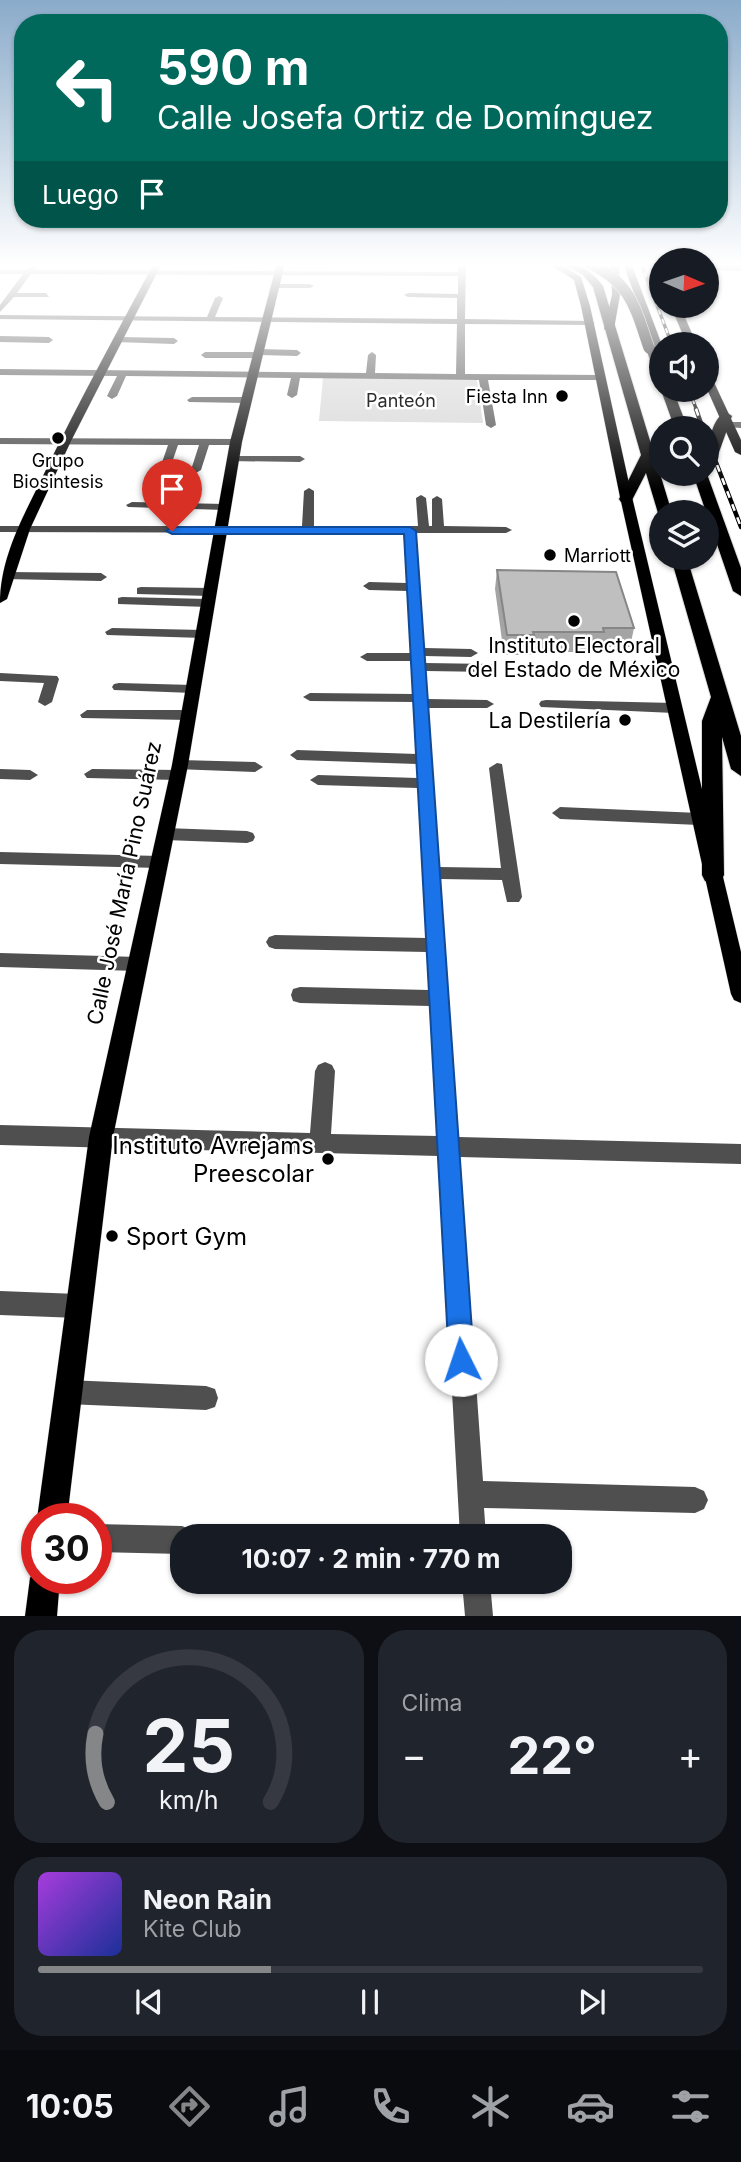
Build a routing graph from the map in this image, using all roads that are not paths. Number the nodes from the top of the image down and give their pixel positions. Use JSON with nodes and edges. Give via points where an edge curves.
{"nodes":[{"id":1,"x":262,"y":338,"type":"edge"},
{"id":2,"x":460,"y":338,"type":"edge"},
{"id":3,"x":594,"y":338,"type":"joint"},
{"id":4,"x":612,"y":338,"type":"edge"},
{"id":5,"x":49,"y":340,"type":"dead end"},
{"id":6,"x":119,"y":340,"type":"joint"},
{"id":7,"x":174,"y":341,"type":"dead end"},
{"id":8,"x":4,"y":342,"type":"edge"},
{"id":9,"x":297,"y":353,"type":"dead end"},
{"id":10,"x":258,"y":354,"type":"junction"},
{"id":11,"x":0,"y":355,"type":"edge"},
{"id":12,"x":205,"y":355,"type":"dead end"},
{"id":13,"x":372,"y":355,"type":"dead end"},
{"id":14,"x":0,"y":372,"type":"edge"},
{"id":15,"x":624,"y":372,"type":"junction"},
{"id":16,"x":101,"y":373,"type":"junction"},
{"id":17,"x":123,"y":373,"type":"junction"},
{"id":18,"x":296,"y":374,"type":"junction"},
{"id":19,"x":370,"y":375,"type":"junction"},
{"id":20,"x":460,"y":376,"type":"junction"},
{"id":21,"x":483,"y":376,"type":"junction"},
{"id":22,"x":600,"y":378,"type":"junction"},
{"id":23,"x":194,"y":384,"type":"dead end"},
{"id":24,"x":249,"y":386,"type":"junction"},
{"id":25,"x":292,"y":395,"type":"dead end"},
{"id":26,"x":112,"y":396,"type":"dead end"},
{"id":27,"x":719,"y":399,"type":"edge"},
{"id":28,"x":192,"y":400,"type":"dead end"},
{"id":29,"x":491,"y":425,"type":"dead end"},
{"id":30,"x":734,"y":425,"type":"edge"},
{"id":31,"x":0,"y":441,"type":"edge"},
{"id":32,"x":65,"y":442,"type":"junction"},
{"id":33,"x":174,"y":442,"type":"junction"},
{"id":34,"x":205,"y":442,"type":"junction"},
{"id":35,"x":719,"y":448,"type":"edge"},
{"id":36,"x":741,"y":452,"type":"edge"},
{"id":37,"x":648,"y":455,"type":"junction"},
{"id":38,"x":233,"y":456,"type":"junction"},
{"id":39,"x":300,"y":459,"type":"dead end"},
{"id":40,"x":290,"y":469,"type":"dead end"},
{"id":41,"x":196,"y":470,"type":"dead end"},
{"id":42,"x":160,"y":483,"type":"dead end"},
{"id":43,"x":707,"y":486,"type":"edge"},
{"id":44,"x":309,"y":491,"type":"dead end"},
{"id":45,"x":421,"y":498,"type":"dead end"},
{"id":46,"x":437,"y":499,"type":"dead end"},
{"id":47,"x":626,"y":499,"type":"junction"},
{"id":48,"x":661,"y":500,"type":"edge"},
{"id":49,"x":132,"y":505,"type":"dead end"},
{"id":50,"x":225,"y":507,"type":"junction"},
{"id":51,"x":330,"y":514,"type":"dead end"},
{"id":52,"x":0,"y":529,"type":"edge"},
{"id":53,"x":24,"y":529,"type":"junction"},
{"id":54,"x":506,"y":530,"type":"dead end"},
{"id":55,"x":221,"y":531,"type":"junction"},
{"id":56,"x":308,"y":531,"type":"junction"},
{"id":57,"x":329,"y":531,"type":"junction"},
{"id":58,"x":417,"y":531,"type":"junction"},
{"id":59,"x":439,"y":531,"type":"junction"},
{"id":60,"x":683,"y":570,"type":"edge"},
{"id":61,"x":9,"y":576,"type":"junction"},
{"id":62,"x":101,"y":577,"type":"dead end"},
{"id":63,"x":369,"y":586,"type":"dead end"},
{"id":64,"x":413,"y":587,"type":"junction"},
{"id":65,"x":141,"y":591,"type":"dead end"},
{"id":66,"x":741,"y":592,"type":"edge"},
{"id":67,"x":209,"y":597,"type":"junction"},
{"id":68,"x":0,"y":599,"type":"edge"},
{"id":69,"x":122,"y":601,"type":"dead end"},
{"id":70,"x":112,"y":632,"type":"dead end"},
{"id":71,"x":203,"y":634,"type":"junction"},
{"id":72,"x":471,"y":653,"type":"dead end"},
{"id":73,"x":367,"y":657,"type":"dead end"},
{"id":74,"x":417,"y":659,"type":"junction"},
{"id":75,"x":491,"y":668,"type":"dead end"},
{"id":76,"x":0,"y":677,"type":"edge"},
{"id":77,"x":120,"y":687,"type":"dead end"},
{"id":78,"x":193,"y":689,"type":"junction"},
{"id":79,"x":310,"y":697,"type":"dead end"},
{"id":80,"x":720,"y":697,"type":"junction"},
{"id":81,"x":420,"y":701,"type":"junction"},
{"id":82,"x":45,"y":702,"type":"dead end"},
{"id":83,"x":487,"y":704,"type":"dead end"},
{"id":84,"x":547,"y":704,"type":"dead end"},
{"id":85,"x":674,"y":708,"type":"junction"},
{"id":86,"x":87,"y":715,"type":"dead end"},
{"id":87,"x":189,"y":715,"type":"junction"},
{"id":88,"x":297,"y":755,"type":"dead end"},
{"id":89,"x":425,"y":759,"type":"junction"},
{"id":90,"x":255,"y":767,"type":"dead end"},
{"id":91,"x":498,"y":768,"type":"dead end"},
{"id":92,"x":741,"y":768,"type":"edge"},
{"id":93,"x":179,"y":770,"type":"junction"},
{"id":94,"x":92,"y":774,"type":"dead end"},
{"id":95,"x":0,"y":775,"type":"edge"},
{"id":96,"x":30,"y":775,"type":"dead end"},
{"id":97,"x":318,"y":780,"type":"dead end"},
{"id":98,"x":425,"y":783,"type":"junction"},
{"id":99,"x":559,"y":813,"type":"dead end"},
{"id":100,"x":699,"y":819,"type":"junction"},
{"id":101,"x":164,"y":834,"type":"junction"},
{"id":102,"x":247,"y":836,"type":"dead end"},
{"id":103,"x":0,"y":858,"type":"edge"},
{"id":104,"x":159,"y":862,"type":"junction"},
{"id":105,"x":430,"y":873,"type":"junction"},
{"id":106,"x":509,"y":874,"type":"junction"},
{"id":107,"x":713,"y":875,"type":"junction"},
{"id":108,"x":513,"y":897,"type":"dead end"},
{"id":109,"x":275,"y":942,"type":"dead end"},
{"id":110,"x":435,"y":945,"type":"junction"},
{"id":111,"x":0,"y":960,"type":"edge"},
{"id":112,"x":138,"y":964,"type":"junction"},
{"id":113,"x":741,"y":994,"type":"edge"},
{"id":114,"x":300,"y":995,"type":"dead end"},
{"id":115,"x":438,"y":998,"type":"junction"},
{"id":116,"x":325,"y":1072,"type":"dead end"},
{"id":117,"x":0,"y":1135,"type":"edge"},
{"id":118,"x":101,"y":1138,"type":"junction"},
{"id":119,"x":320,"y":1143,"type":"junction"},
{"id":120,"x":448,"y":1147,"type":"junction"},
{"id":121,"x":741,"y":1154,"type":"edge"},
{"id":122,"x":0,"y":1303,"type":"edge"},
{"id":123,"x":78,"y":1306,"type":"junction"},
{"id":124,"x":67,"y":1392,"type":"junction"},
{"id":125,"x":206,"y":1398,"type":"dead end"},
{"id":126,"x":470,"y":1494,"type":"junction"},
{"id":127,"x":695,"y":1500,"type":"dead end"},
{"id":128,"x":54,"y":1503,"type":"edge"},
{"id":129,"x":472,"y":1524,"type":"edge"},
{"id":130,"x":112,"y":1538,"type":"edge"},
{"id":131,"x":170,"y":1540,"type":"edge"},
{"id":132,"x":44,"y":1594,"type":"edge"},
{"id":133,"x":477,"y":1594,"type":"edge"},
{"id":134,"x":41,"y":1616,"type":"edge"},
{"id":135,"x":479,"y":1616,"type":"edge"}],
"edges":[{"from":1,"to":10,"type":"main road","name":"Calle José María Pino Suárez"},
{"from":2,"to":20,"type":"street"},
{"from":3,"to":15,"type":"highway"},
{"from":3,"to":22,"type":"main road"},
{"from":4,"to":15,"type":"highway"},
{"from":5,"to":8,"type":"street"},
{"from":6,"to":7,"type":"street"},
{"from":6,"to":16,"type":"main road"},
{"from":8,"to":11,"type":"street"},
{"from":9,"to":10,"type":"street"},
{"from":10,"to":12,"type":"street"},
{"from":10,"to":24,"type":"main road","name":"Calle José María Pino Suárez"},
{"from":13,"to":19,"type":"street"},
{"from":14,"to":16,"type":"street"},
{"from":15,"to":37,"type":"highway"},
{"from":16,"to":17,"type":"street"},
{"from":16,"to":32,"type":"main road"},
{"from":17,"to":24,"type":"street"},
{"from":17,"to":26,"type":"street"},
{"from":18,"to":19,"type":"street"},
{"from":18,"to":24,"type":"street"},
{"from":18,"to":25,"type":"street"},
{"from":19,"to":20,"type":"street"},
{"from":20,"to":21,"type":"street"},
{"from":21,"to":22,"type":"street"},
{"from":21,"to":29,"type":"street"},
{"from":22,"to":47,"type":"main road"},
{"from":23,"to":24,"type":"street"},
{"from":24,"to":28,"type":"street"},
{"from":24,"to":38,"type":"main road","name":"Calle José María Pino Suárez"},
{"from":27,"to":30,"type":"main road"},
{"from":30,"to":35,"type":"highway"},
{"from":30,"to":36,"type":"main road"},
{"from":31,"to":32,"type":"street"},
{"from":32,"to":33,"type":"street"},
{"from":32,"to":53,"type":"main road"},
{"from":33,"to":34,"type":"street"},
{"from":33,"to":42,"type":"street"},
{"from":34,"to":38,"type":"street"},
{"from":34,"to":41,"type":"street"},
{"from":37,"to":47,"type":"highway"},
{"from":37,"to":48,"type":"highway"},
{"from":38,"to":39,"type":"street"},
{"from":38,"to":40,"type":"street"},
{"from":38,"to":50,"type":"main road","name":"Calle José María Pino Suárez"},
{"from":43,"to":66,"type":"highway"},
{"from":44,"to":56,"type":"street"},
{"from":45,"to":58,"type":"street"},
{"from":46,"to":59,"type":"street"},
{"from":47,"to":85,"type":"main road"},
{"from":49,"to":50,"type":"street"},
{"from":50,"to":55,"type":"main road","name":"Calle José María Pino Suárez"},
{"from":51,"to":57,"type":"street"},
{"from":52,"to":53,"type":"street"},
{"from":53,"to":55,"type":"street"},
{"from":53,"to":61,"type":"main road"},
{"from":54,"to":59,"type":"street"},
{"from":55,"to":56,"type":"street"},
{"from":55,"to":67,"type":"main road","name":"Calle José María Pino Suárez"},
{"from":56,"to":57,"type":"street"},
{"from":57,"to":58,"type":"street"},
{"from":58,"to":59,"type":"street"},
{"from":58,"to":64,"type":"street"},
{"from":60,"to":80,"type":"highway"},
{"from":61,"to":62,"type":"street"},
{"from":61,"to":68,"type":"main road"},
{"from":63,"to":64,"type":"street"},
{"from":64,"to":74,"type":"street"},
{"from":65,"to":67,"type":"street"},
{"from":67,"to":69,"type":"street"},
{"from":67,"to":71,"type":"main road","name":"Calle José María Pino Suárez"},
{"from":70,"to":71,"type":"street"},
{"from":71,"to":78,"type":"main road","name":"Calle José María Pino Suárez"},
{"from":72,"to":74,"type":"street"},
{"from":73,"to":74,"type":"street"},
{"from":74,"to":75,"type":"street"},
{"from":74,"to":81,"type":"street"},
{"from":76,"to":82,"type":"street","via":[[52,679]]},
{"from":77,"to":78,"type":"street"},
{"from":78,"to":87,"type":"main road","name":"Calle José María Pino Suárez"},
{"from":79,"to":81,"type":"street"},
{"from":80,"to":92,"type":"highway"},
{"from":80,"to":107,"type":"highway","via":[[712,721]]},
{"from":81,"to":83,"type":"street"},
{"from":81,"to":89,"type":"street"},
{"from":84,"to":85,"type":"street"},
{"from":85,"to":100,"type":"main road"},
{"from":86,"to":87,"type":"street"},
{"from":87,"to":93,"type":"main road","name":"Calle José María Pino Suárez"},
{"from":88,"to":89,"type":"street"},
{"from":89,"to":98,"type":"street"},
{"from":90,"to":93,"type":"street"},
{"from":91,"to":106,"type":"street"},
{"from":93,"to":94,"type":"street"},
{"from":93,"to":101,"type":"main road","name":"Calle José María Pino Suárez"},
{"from":95,"to":96,"type":"street"},
{"from":97,"to":98,"type":"street"},
{"from":98,"to":105,"type":"street"},
{"from":99,"to":100,"type":"street"},
{"from":100,"to":107,"type":"main road"},
{"from":101,"to":102,"type":"street"},
{"from":101,"to":104,"type":"main road","name":"Calle José María Pino Suárez"},
{"from":103,"to":104,"type":"street"},
{"from":104,"to":112,"type":"main road","name":"Calle José María Pino Suárez"},
{"from":105,"to":106,"type":"street"},
{"from":105,"to":110,"type":"street"},
{"from":106,"to":108,"type":"street"},
{"from":107,"to":113,"type":"main road"},
{"from":109,"to":110,"type":"street"},
{"from":110,"to":115,"type":"street"},
{"from":111,"to":112,"type":"street"},
{"from":112,"to":118,"type":"main road","name":"Calle José María Pino Suárez"},
{"from":114,"to":115,"type":"street"},
{"from":115,"to":120,"type":"street"},
{"from":116,"to":119,"type":"street"},
{"from":117,"to":118,"type":"street"},
{"from":118,"to":119,"type":"street"},
{"from":118,"to":123,"type":"main road","name":"Calle José María Pino Suárez"},
{"from":119,"to":120,"type":"street"},
{"from":120,"to":121,"type":"street"},
{"from":120,"to":126,"type":"street"},
{"from":122,"to":123,"type":"street"},
{"from":123,"to":124,"type":"main road","name":"Calle José María Pino Suárez"},
{"from":124,"to":125,"type":"street"},
{"from":124,"to":128,"type":"main road","name":"Calle José María Pino Suárez"},
{"from":126,"to":127,"type":"street"},
{"from":126,"to":129,"type":"street"},
{"from":130,"to":131,"type":"street"},
{"from":132,"to":134,"type":"main road"},
{"from":133,"to":135,"type":"street"}]}
